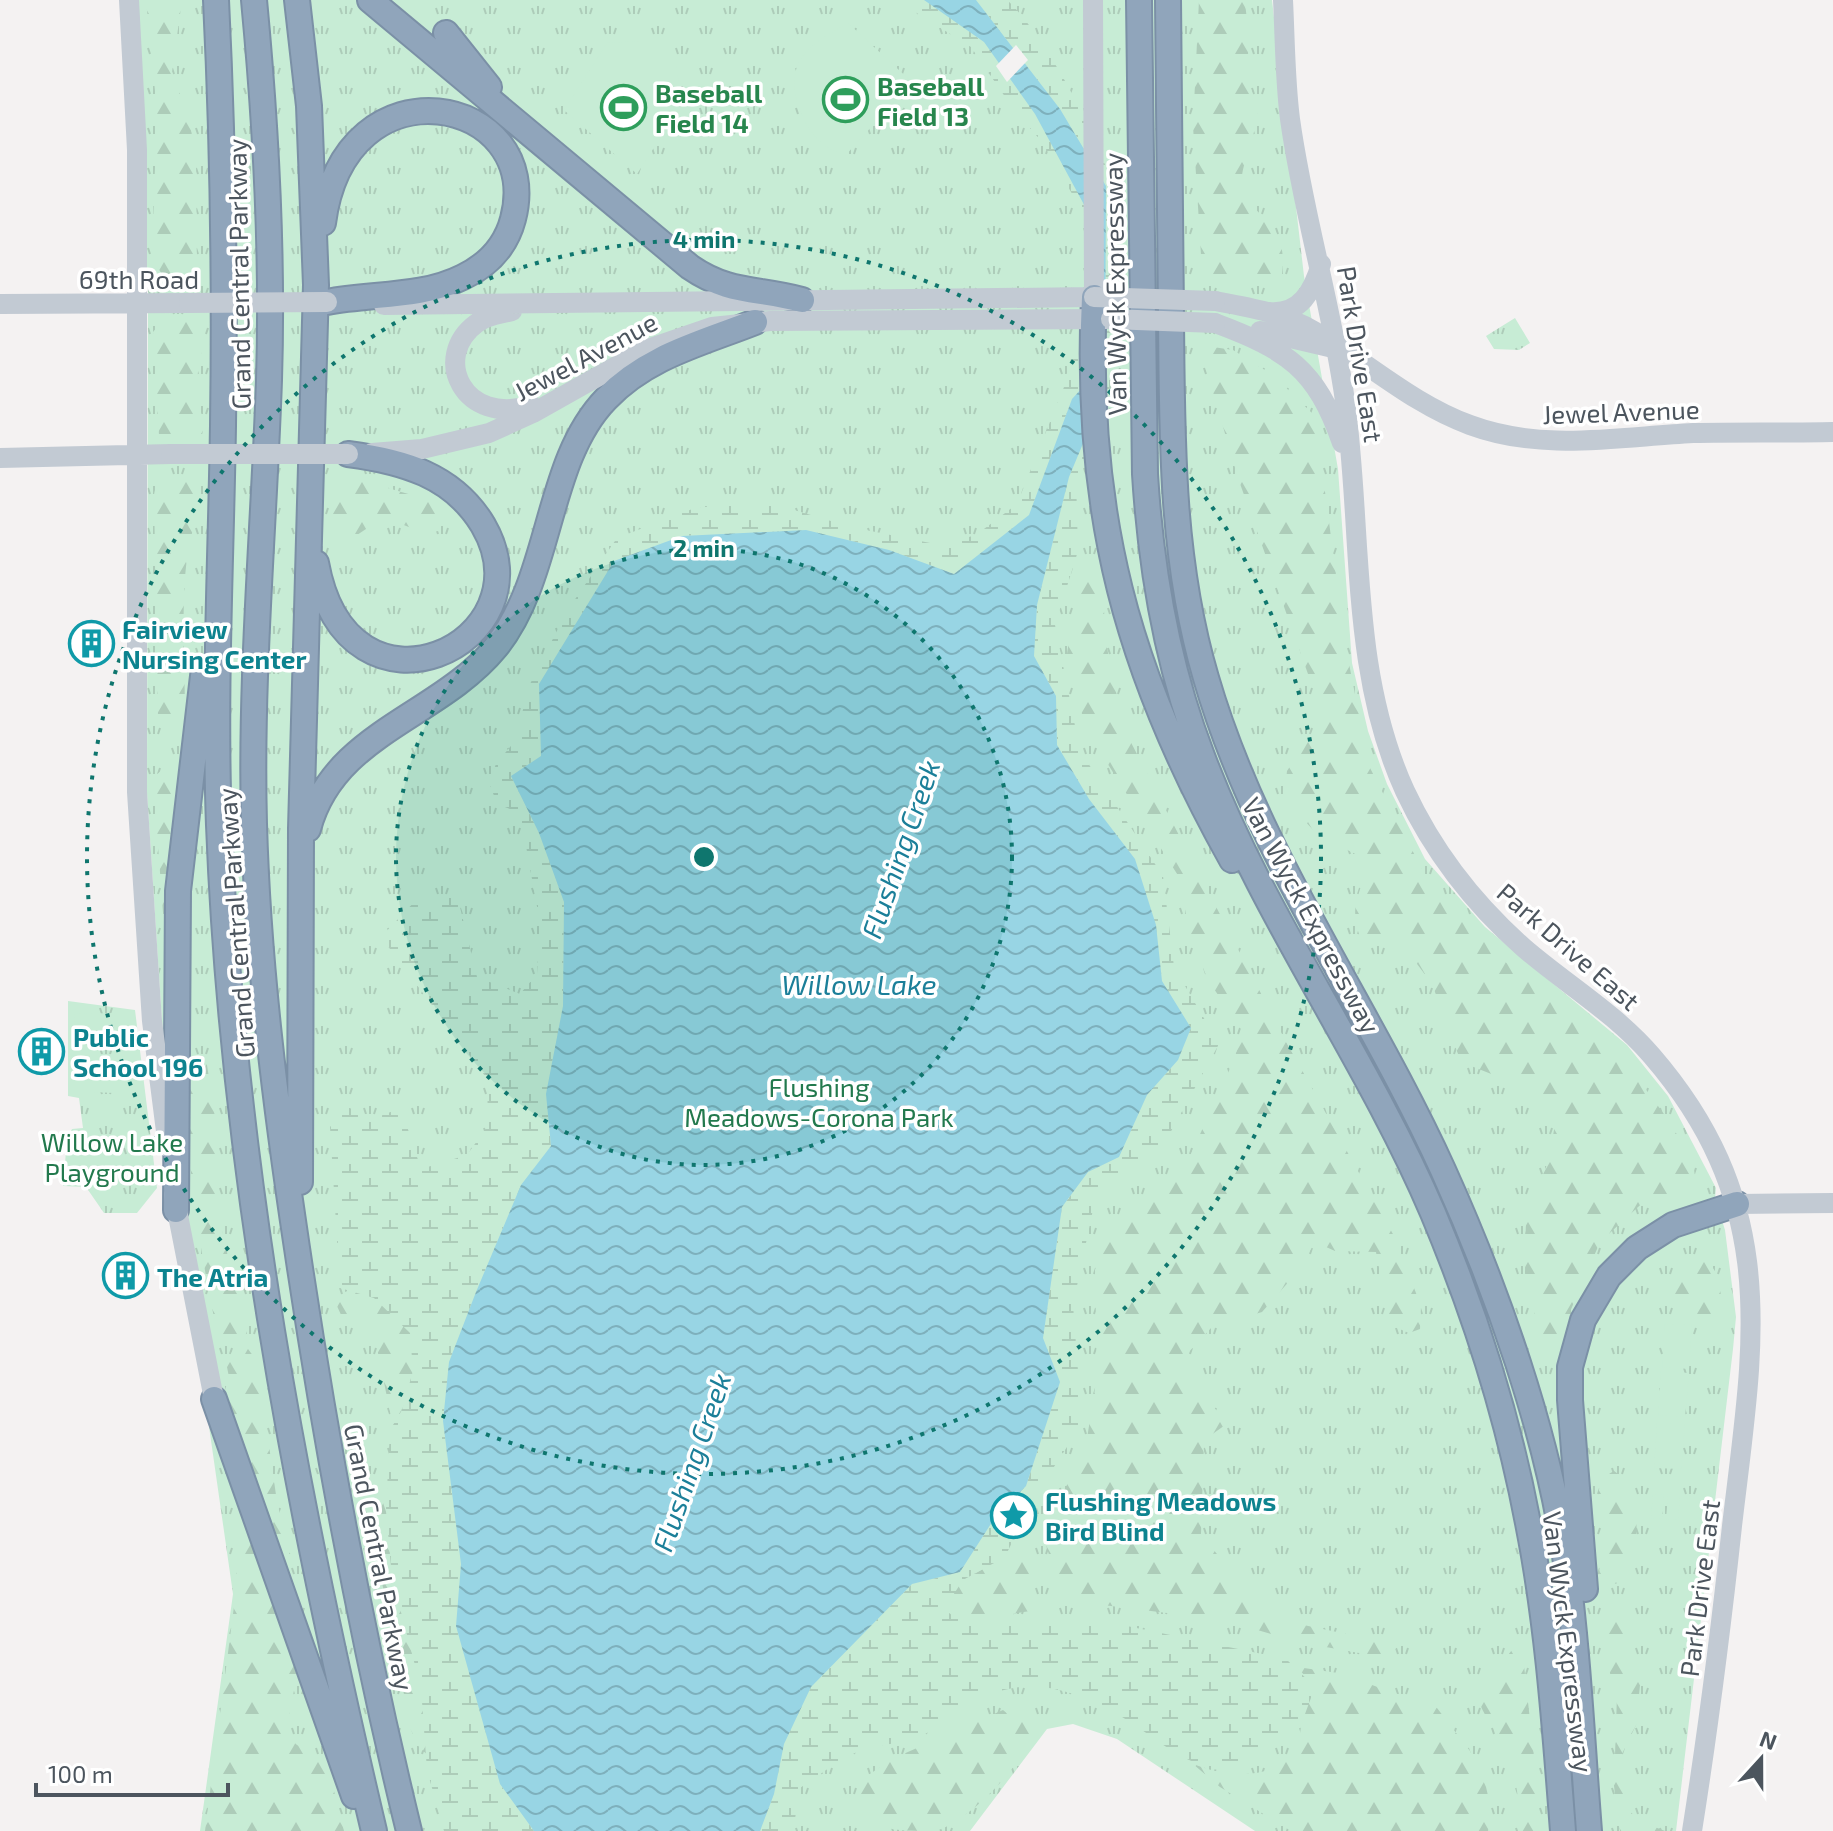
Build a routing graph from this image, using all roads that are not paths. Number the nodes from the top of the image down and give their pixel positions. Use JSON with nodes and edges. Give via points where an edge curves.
{"nodes":[{"id":1,"x":129,"y":0,"type":"edge"},
{"id":2,"x":216,"y":0,"type":"edge"},
{"id":3,"x":254,"y":0,"type":"edge"},
{"id":4,"x":297,"y":0,"type":"edge"},
{"id":5,"x":370,"y":0,"type":"edge"},
{"id":6,"x":1093,"y":0,"type":"edge"},
{"id":7,"x":1138,"y":0,"type":"edge"},
{"id":8,"x":1168,"y":0,"type":"edge"},
{"id":9,"x":1283,"y":0,"type":"edge"},
{"id":10,"x":446,"y":33,"type":"dead end"},
{"id":11,"x":523,"y":129,"type":"junction"},
{"id":12,"x":1321,"y":264,"type":"junction"},
{"id":13,"x":321,"y":294,"type":"junction"},
{"id":14,"x":802,"y":300,"type":"junction"},
{"id":15,"x":138,"y":303,"type":"junction"},
{"id":16,"x":543,"y":303,"type":"junction"},
{"id":17,"x":0,"y":304,"type":"edge"},
{"id":18,"x":1094,"y":308,"type":"junction"},
{"id":19,"x":1269,"y":312,"type":"junction"},
{"id":20,"x":755,"y":322,"type":"junction"},
{"id":21,"x":1215,"y":323,"type":"junction"},
{"id":22,"x":1337,"y":349,"type":"junction"},
{"id":23,"x":569,"y":392,"type":"junction"},
{"id":24,"x":1833,"y":432,"type":"edge"},
{"id":25,"x":348,"y":454,"type":"junction"},
{"id":26,"x":138,"y":456,"type":"junction"},
{"id":27,"x":0,"y":458,"type":"edge"},
{"id":28,"x":1354,"y":478,"type":"junction"},
{"id":29,"x":311,"y":505,"type":"junction"},
{"id":30,"x":221,"y":519,"type":"junction"},
{"id":31,"x":301,"y":859,"type":"junction"},
{"id":32,"x":1304,"y":964,"type":"junction"},
{"id":33,"x":1833,"y":1203,"type":"edge"},
{"id":34,"x":1737,"y":1204,"type":"junction"},
{"id":35,"x":176,"y":1210,"type":"junction"},
{"id":36,"x":303,"y":1289,"type":"junction"},
{"id":37,"x":214,"y":1399,"type":"joint"},
{"id":38,"x":367,"y":1831,"type":"edge"},
{"id":39,"x":374,"y":1831,"type":"edge"},
{"id":40,"x":409,"y":1831,"type":"edge"},
{"id":41,"x":1563,"y":1831,"type":"edge"},
{"id":42,"x":1589,"y":1831,"type":"edge"},
{"id":43,"x":1604,"y":1831,"type":"edge"},
{"id":44,"x":1692,"y":1831,"type":"edge"}],
"edges":[{"from":1,"to":15,"type":"street"},
{"from":2,"to":30,"type":"highway","name":"Grand Central Parkway","via":[[224,285]]},
{"from":3,"to":36,"type":"highway","name":"Grand Central Parkway","via":[[270,282],[254,681],[255,838],[266,1009]]},
{"from":4,"to":13,"type":"highway"},
{"from":5,"to":11,"type":"highway"},
{"from":6,"to":18,"type":"street"},
{"from":7,"to":32,"type":"highway","name":"Van Wyck Expressway","via":[[1145,474],[1162,617],[1183,700],[1215,789]]},
{"from":8,"to":42,"type":"highway","name":"Van Wyck Expressway","via":[[1173,473],[1180,554],[1197,647],[1228,746],[1255,808],[1428,1137],[1504,1324],[1545,1459],[1566,1562]]},
{"from":9,"to":12,"type":"street","name":"Park Drive East","via":[[1291,119]]},
{"from":10,"to":11,"type":"highway"},
{"from":11,"to":14,"type":"highway","via":[[702,275],[732,289]]},
{"from":12,"to":19,"type":"street","via":[[1302,302],[1286,312]]},
{"from":12,"to":22,"type":"street","name":"Park Drive East"},
{"from":13,"to":13,"type":"highway","via":[[324,216],[332,188],[350,154],[375,127],[406,112],[442,110],[477,125],[498,144],[513,178],[515,205],[506,237],[491,259],[436,287]]},
{"from":13,"to":15,"type":"street","name":"69th Road","bridge":true},
{"from":13,"to":16,"type":"street","name":"Jewel Avenue"},
{"from":13,"to":29,"type":"highway"},
{"from":14,"to":16,"type":"street","name":"Jewel Avenue"},
{"from":14,"to":18,"type":"street","name":"Jewel Avenue"},
{"from":15,"to":17,"type":"street","name":"69th Road"},
{"from":15,"to":26,"type":"street"},
{"from":16,"to":23,"type":"street","via":[[475,324],[459,345],[458,376],[470,397],[493,411],[521,409]]},
{"from":18,"to":19,"type":"street","name":"Jewel Avenue","bridge":true,"via":[[1215,301]]},
{"from":18,"to":20,"type":"street","name":"Jewel Avenue","via":[[965,319]]},
{"from":18,"to":21,"type":"street","name":"Jewel Avenue","bridge":true},
{"from":18,"to":32,"type":"highway","via":[[1093,427],[1099,487],[1134,645],[1193,790],[1254,898]]},
{"from":19,"to":22,"type":"street","name":"Jewel Avenue","via":[[1314,331]]},
{"from":20,"to":23,"type":"street","name":"Jewel Avenue","via":[[671,339]]},
{"from":20,"to":31,"type":"highway","via":[[662,357],[603,402],[575,449],[527,594],[507,633],[464,678],[342,766],[317,802]]},
{"from":21,"to":22,"type":"street","name":"Jewel Avenue"},
{"from":21,"to":28,"type":"street","via":[[1273,346],[1312,379],[1329,407]]},
{"from":22,"to":24,"type":"street","name":"Jewel Avenue","via":[[1435,410],[1517,438],[1569,442],[1697,433]]},
{"from":22,"to":28,"type":"street","name":"Park Drive East"},
{"from":23,"to":25,"type":"street","name":"Jewel Avenue","via":[[476,437],[422,449]]},
{"from":25,"to":26,"type":"street","name":"Jewel Avenue","bridge":true},
{"from":25,"to":29,"type":"highway","via":[[424,472],[473,512],[492,545],[497,571],[494,594],[480,623],[457,645],[426,658],[387,657],[358,644],[340,626],[324,595]]},
{"from":26,"to":27,"type":"street","name":"Jewel Avenue"},
{"from":26,"to":35,"type":"street","via":[[137,792],[152,1021]]},
{"from":28,"to":34,"type":"street","name":"Park Drive East","via":[[1367,664],[1387,746],[1416,813],[1449,866],[1491,916],[1626,1028],[1652,1056],[1698,1121]]},
{"from":29,"to":31,"type":"highway"},
{"from":30,"to":35,"type":"highway","via":[[178,891]]},
{"from":30,"to":39,"type":"highway","name":"Grand Central Parkway","via":[[218,809],[237,1060],[286,1402],[326,1618]]},
{"from":31,"to":36,"type":"highway","via":[[298,1090]]},
{"from":32,"to":41,"type":"highway","name":"Van Wyck Expressway","via":[[1418,1180],[1492,1377],[1529,1523]]},
{"from":33,"to":34,"type":"street"},
{"from":34,"to":43,"type":"highway","via":[[1673,1225],[1637,1248],[1598,1292],[1577,1336],[1570,1367]]},
{"from":34,"to":44,"type":"street","name":"Park Drive East","via":[[1753,1296],[1752,1354]]},
{"from":35,"to":37,"type":"street"},
{"from":36,"to":40,"type":"highway","name":"Grand Central Parkway","via":[[360,1612]]},
{"from":37,"to":38,"type":"highway"}]}
